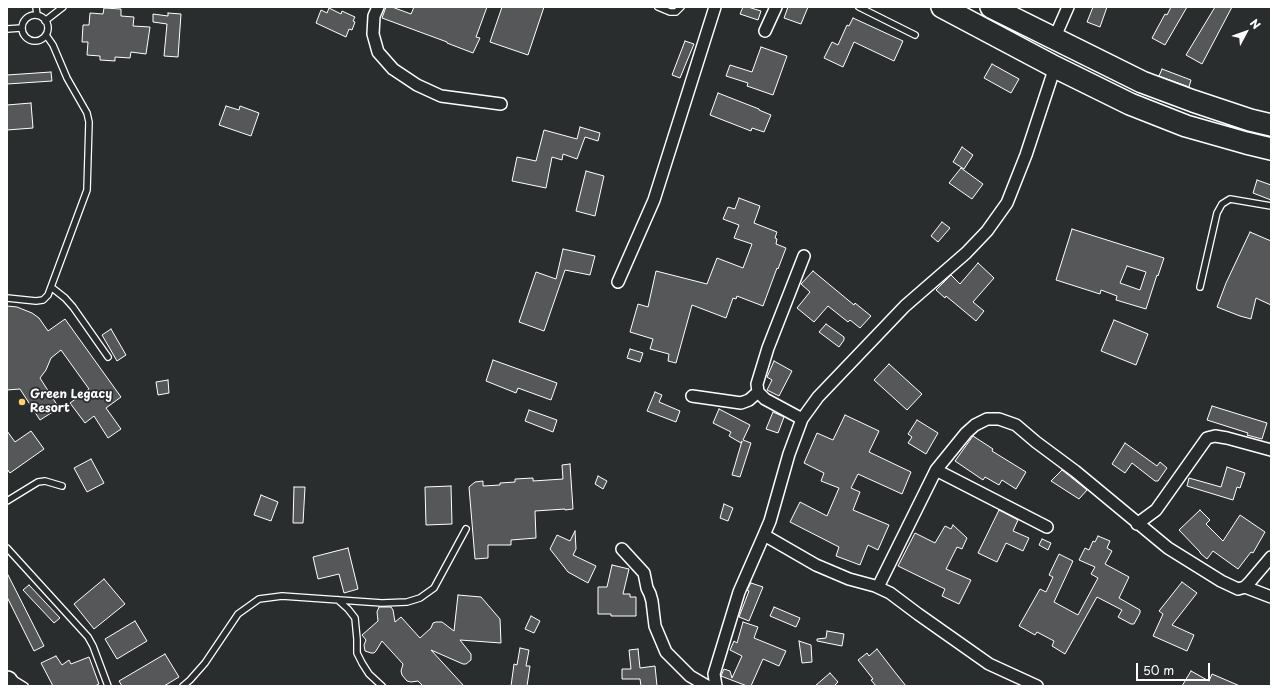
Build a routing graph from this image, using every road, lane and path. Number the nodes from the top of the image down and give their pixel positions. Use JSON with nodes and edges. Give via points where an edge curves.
{"nodes":[{"id":1,"x":36,"y":7,"type":"edge"},
{"id":2,"x":63,"y":7,"type":"edge"},
{"id":3,"x":378,"y":7,"type":"edge"},
{"id":4,"x":658,"y":7,"type":"edge"},
{"id":5,"x":681,"y":7,"type":"edge"},
{"id":6,"x":715,"y":7,"type":"edge"},
{"id":7,"x":776,"y":7,"type":"edge"},
{"id":8,"x":859,"y":7,"type":"edge"},
{"id":9,"x":942,"y":7,"type":"edge"},
{"id":10,"x":991,"y":7,"type":"edge"},
{"id":11,"x":1068,"y":7,"type":"edge"},
{"id":12,"x":37,"y":15,"type":"junction"},
{"id":13,"x":45,"y":20,"type":"junction"},
{"id":14,"x":21,"y":28,"type":"junction"},
{"id":15,"x":7,"y":30,"type":"edge"},
{"id":16,"x":765,"y":31,"type":"dead end"},
{"id":17,"x":46,"y":35,"type":"junction"},
{"id":18,"x":915,"y":35,"type":"dead end"},
{"id":19,"x":1054,"y":39,"type":"junction"},
{"id":20,"x":1055,"y":67,"type":"junction"},
{"id":21,"x":501,"y":104,"type":"dead end"},
{"id":22,"x":1271,"y":125,"type":"edge"},
{"id":23,"x":1271,"y":149,"type":"edge"},
{"id":24,"x":1271,"y":206,"type":"edge"},
{"id":25,"x":804,"y":256,"type":"dead end"},
{"id":26,"x":618,"y":282,"type":"dead end"},
{"id":27,"x":51,"y":287,"type":"junction"},
{"id":28,"x":1200,"y":287,"type":"dead end"},
{"id":29,"x":7,"y":298,"type":"edge"},
{"id":30,"x":108,"y":357,"type":"dead end"},
{"id":31,"x":758,"y":392,"type":"junction"},
{"id":32,"x":692,"y":396,"type":"dead end"},
{"id":33,"x":802,"y":419,"type":"junction"},
{"id":34,"x":1271,"y":450,"type":"edge"},
{"id":35,"x":936,"y":470,"type":"junction"},
{"id":36,"x":62,"y":486,"type":"dead end"},
{"id":37,"x":7,"y":500,"type":"edge"},
{"id":38,"x":1137,"y":524,"type":"junction"},
{"id":39,"x":1047,"y":527,"type":"dead end"},
{"id":40,"x":466,"y":529,"type":"dead end"},
{"id":41,"x":764,"y":535,"type":"junction"},
{"id":42,"x":7,"y":548,"type":"edge"},
{"id":43,"x":622,"y":549,"type":"dead end"},
{"id":44,"x":1271,"y":557,"type":"edge"},
{"id":45,"x":878,"y":587,"type":"junction"},
{"id":46,"x":1245,"y":587,"type":"junction"},
{"id":47,"x":1271,"y":597,"type":"edge"},
{"id":48,"x":338,"y":600,"type":"junction"},
{"id":49,"x":7,"y":674,"type":"edge"},
{"id":50,"x":714,"y":674,"type":"junction"},
{"id":51,"x":7,"y":682,"type":"edge"},
{"id":52,"x":9,"y":686,"type":"edge"},
{"id":53,"x":25,"y":686,"type":"edge"},
{"id":54,"x":108,"y":686,"type":"edge"},
{"id":55,"x":184,"y":686,"type":"edge"},
{"id":56,"x":382,"y":686,"type":"edge"},
{"id":57,"x":707,"y":686,"type":"edge"},
{"id":58,"x":716,"y":686,"type":"edge"},
{"id":59,"x":1037,"y":686,"type":"edge"}],
"edges":[{"from":1,"to":12,"type":"lane"},
{"from":2,"to":13,"type":"lane"},
{"from":3,"to":21,"type":"street","via":[[374,16],[373,34],[378,52],[393,69],[417,85],[441,96]]},
{"from":4,"to":5,"type":"lane","via":[[670,12],[676,12]]},
{"from":6,"to":26,"type":"street","via":[[654,200]]},
{"from":7,"to":16,"type":"street"},
{"from":8,"to":18,"type":"lane"},
{"from":9,"to":20,"type":"highway"},
{"from":10,"to":19,"type":"highway"},
{"from":11,"to":19,"type":"street"},
{"from":12,"to":13,"type":"lane"},
{"from":12,"to":14,"type":"lane","via":[[29,16],[23,21]]},
{"from":13,"to":17,"type":"lane","via":[[48,29]]},
{"from":14,"to":15,"type":"lane"},
{"from":14,"to":17,"type":"lane","via":[[23,35],[34,41],[41,40]]},
{"from":17,"to":27,"type":"lane","via":[[87,113],[89,122],[87,190]]},
{"from":19,"to":22,"type":"highway","via":[[1142,82],[1228,113]]},
{"from":20,"to":23,"type":"highway","via":[[1130,104],[1186,126]]},
{"from":20,"to":33,"type":"street","via":[[1007,203],[987,232],[905,306],[818,397]]},
{"from":24,"to":28,"type":"lane","via":[[1230,199],[1222,204],[1217,214]]},
{"from":25,"to":31,"type":"street","via":[[768,348],[757,384]]},
{"from":27,"to":29,"type":"lane","via":[[48,295],[40,301]]},
{"from":27,"to":30,"type":"lane","via":[[65,298]]},
{"from":31,"to":32,"type":"street","via":[[750,400],[741,403]]},
{"from":31,"to":33,"type":"street","via":[[765,399]]},
{"from":33,"to":41,"type":"street"},
{"from":34,"to":38,"type":"street","via":[[1221,437],[1207,438],[1156,510]]},
{"from":35,"to":38,"type":"street","via":[[975,425],[987,419],[999,419],[1016,425],[1075,470]]},
{"from":35,"to":39,"type":"street"},
{"from":35,"to":45,"type":"street"},
{"from":36,"to":37,"type":"lane","via":[[45,481],[38,482]]},
{"from":38,"to":46,"type":"street","via":[[1168,548],[1215,577],[1238,589]]},
{"from":40,"to":48,"type":"lane","via":[[434,588],[420,598],[407,602],[382,603]]},
{"from":41,"to":45,"type":"street","via":[[816,565],[849,579]]},
{"from":41,"to":50,"type":"street","via":[[738,592]]},
{"from":42,"to":54,"type":"lane","via":[[88,637]]},
{"from":43,"to":57,"type":"street","via":[[644,573],[652,601],[655,626],[666,652],[690,676]]},
{"from":44,"to":46,"type":"street"},
{"from":45,"to":59,"type":"street","via":[[989,664]]},
{"from":46,"to":47,"type":"street"},
{"from":48,"to":55,"type":"lane","via":[[282,596],[260,599],[238,614],[205,663]]},
{"from":48,"to":56,"type":"lane","via":[[354,618],[358,653],[362,663]]},
{"from":49,"to":53,"type":"lane"},
{"from":50,"to":57,"type":"street"},
{"from":50,"to":58,"type":"street"},
{"from":51,"to":52,"type":"highway"}]}
